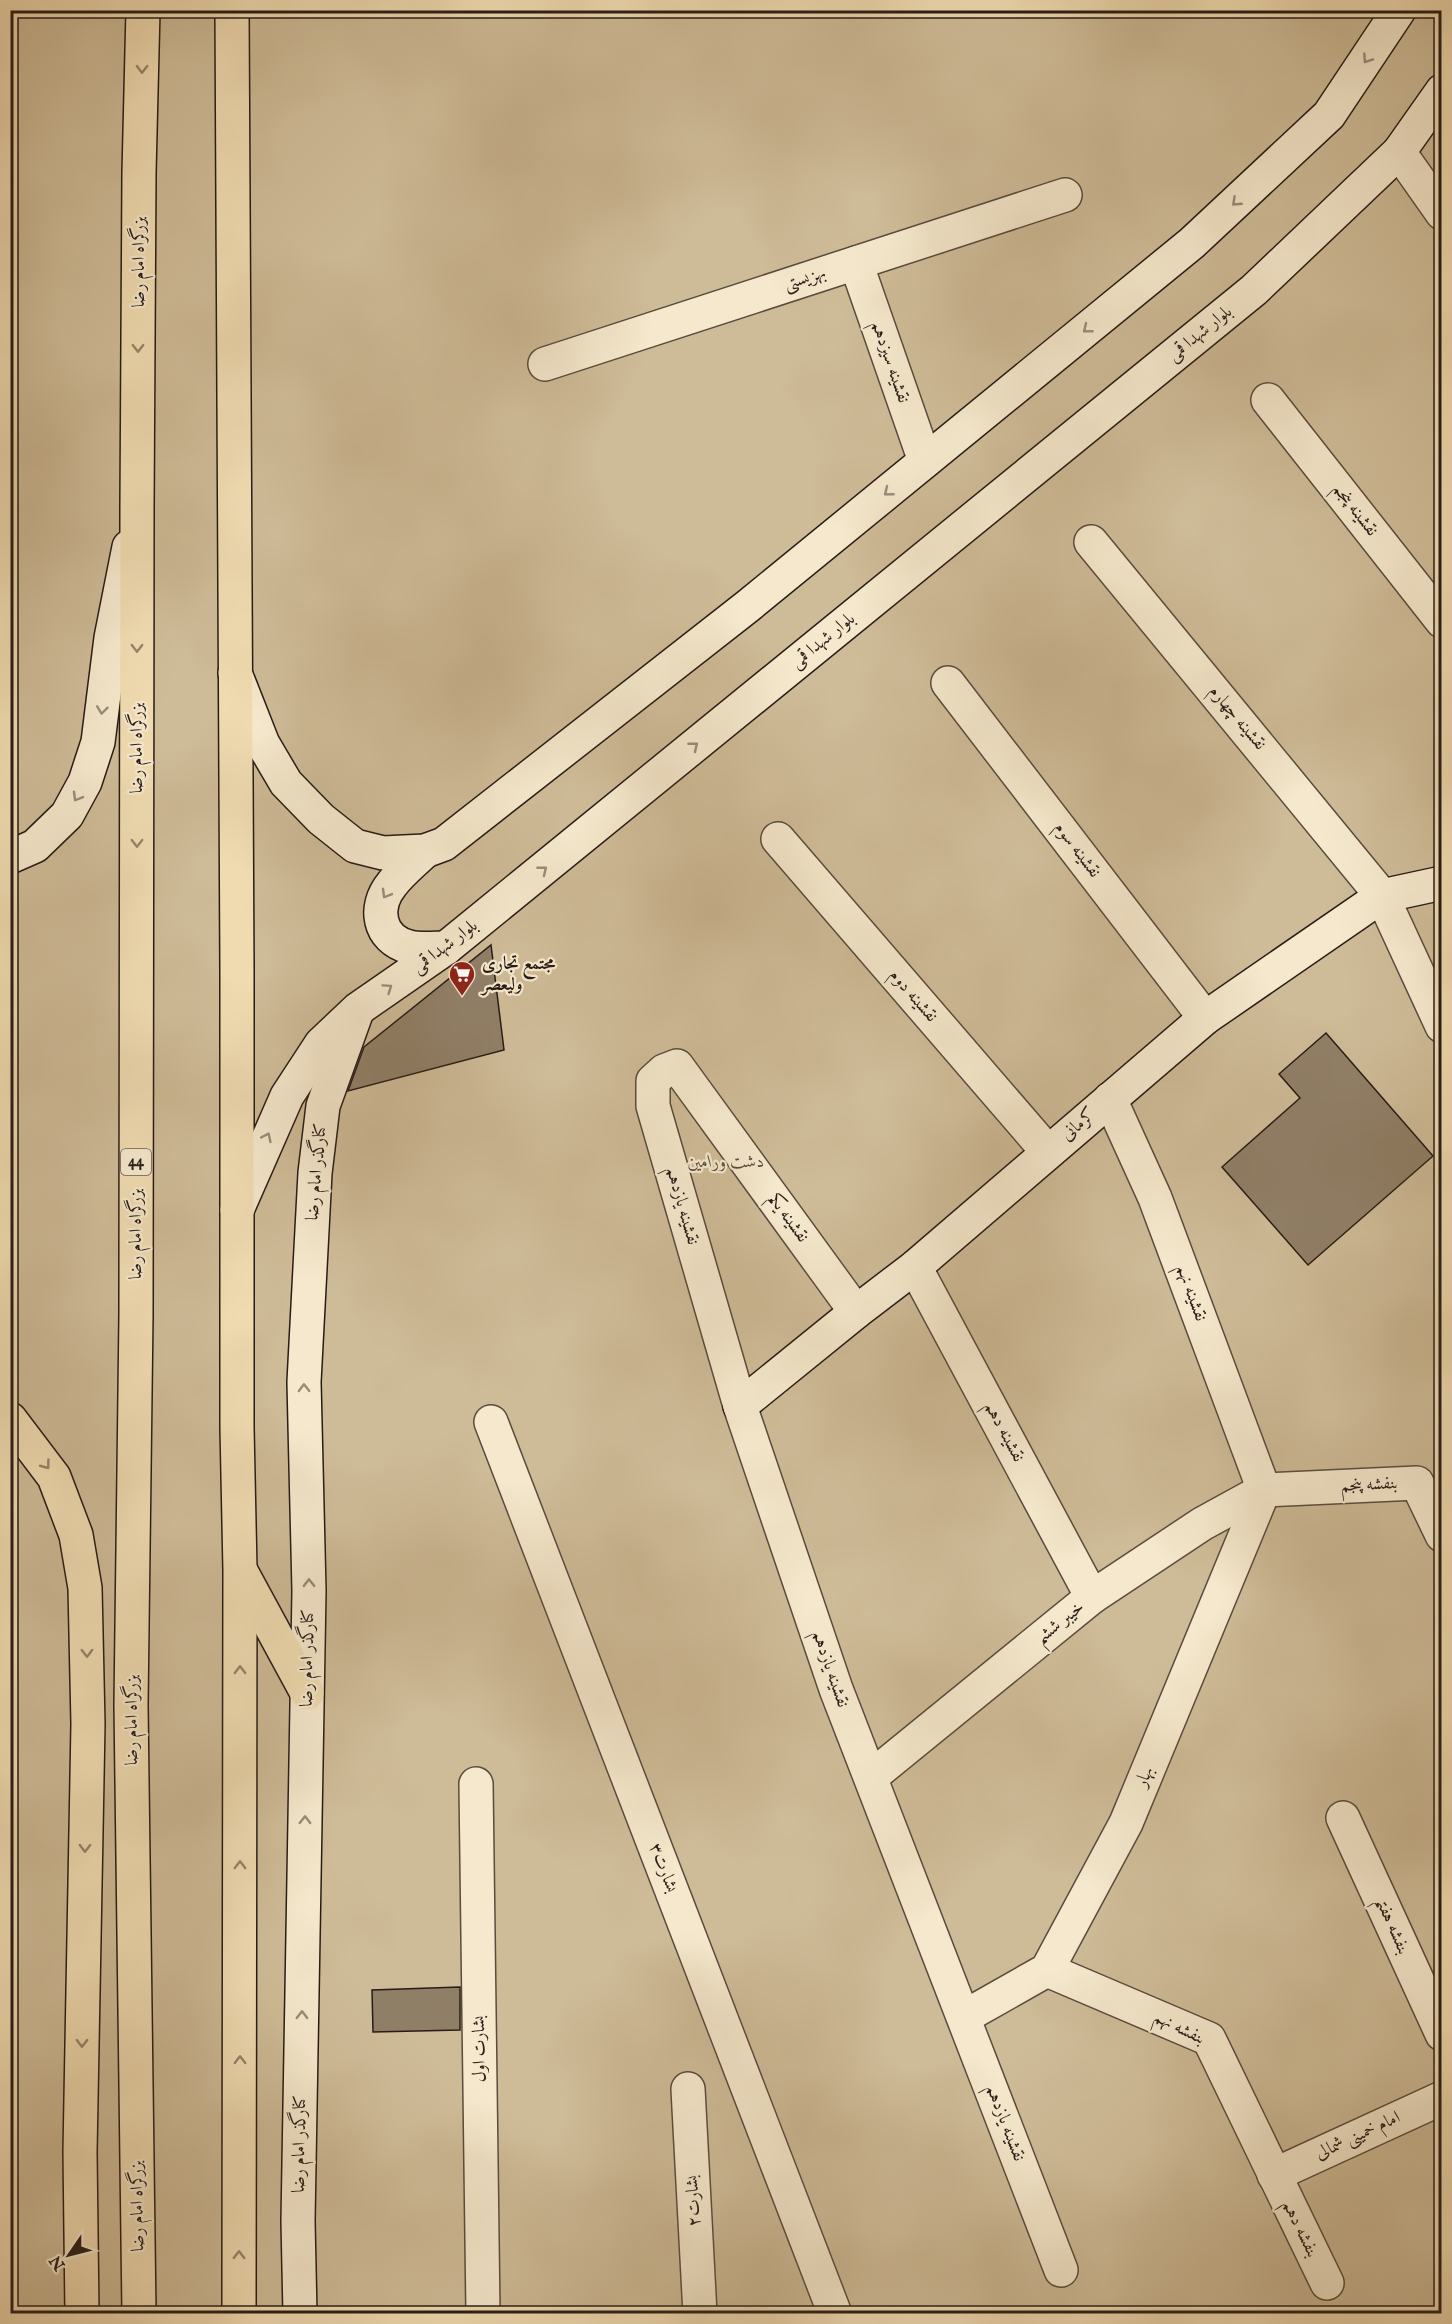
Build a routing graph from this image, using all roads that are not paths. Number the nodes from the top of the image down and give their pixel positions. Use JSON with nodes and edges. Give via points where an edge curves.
{"nodes":[{"id":1,"x":143,"y":10,"type":"edge"},
{"id":2,"x":232,"y":10,"type":"edge"},
{"id":3,"x":1399,"y":10,"type":"edge"},
{"id":4,"x":1442,"y":90,"type":"edge"},
{"id":5,"x":1400,"y":152,"type":"junction"},
{"id":6,"x":1065,"y":195,"type":"dead end"},
{"id":7,"x":1442,"y":213,"type":"edge"},
{"id":8,"x":856,"y":263,"type":"junction"},
{"id":9,"x":545,"y":364,"type":"dead end"},
{"id":10,"x":1268,"y":400,"type":"dead end"},
{"id":11,"x":925,"y":461,"type":"junction"},
{"id":12,"x":137,"y":507,"type":"junction"},
{"id":13,"x":1091,"y":542,"type":"dead end"},
{"id":14,"x":1442,"y":621,"type":"edge"},
{"id":15,"x":234,"y":670,"type":"junction"},
{"id":16,"x":948,"y":683,"type":"dead end"},
{"id":17,"x":778,"y":839,"type":"dead end"},
{"id":18,"x":425,"y":851,"type":"junction"},
{"id":19,"x":10,"y":857,"type":"edge"},
{"id":20,"x":1442,"y":883,"type":"edge"},
{"id":21,"x":1382,"y":896,"type":"junction"},
{"id":22,"x":446,"y":948,"type":"junction"},
{"id":23,"x":358,"y":1009,"type":"junction"},
{"id":24,"x":1205,"y":1018,"type":"junction"},
{"id":25,"x":1442,"y":1026,"type":"edge"},
{"id":26,"x":677,"y":1066,"type":"joint"},
{"id":27,"x":1110,"y":1099,"type":"junction"},
{"id":28,"x":1048,"y":1152,"type":"junction"},
{"id":29,"x":237,"y":1210,"type":"junction"},
{"id":30,"x":915,"y":1266,"type":"junction"},
{"id":31,"x":856,"y":1312,"type":"junction"},
{"id":32,"x":740,"y":1406,"type":"junction"},
{"id":33,"x":10,"y":1419,"type":"edge"},
{"id":34,"x":491,"y":1422,"type":"dead end"},
{"id":35,"x":1264,"y":1490,"type":"junction"},
{"id":36,"x":1442,"y":1535,"type":"edge"},
{"id":37,"x":240,"y":1570,"type":"junction"},
{"id":38,"x":1092,"y":1597,"type":"junction"},
{"id":39,"x":307,"y":1693,"type":"junction"},
{"id":40,"x":871,"y":1777,"type":"junction"},
{"id":41,"x":476,"y":1784,"type":"dead end"},
{"id":42,"x":1343,"y":1818,"type":"dead end"},
{"id":43,"x":1047,"y":1970,"type":"junction"},
{"id":44,"x":964,"y":2017,"type":"junction"},
{"id":45,"x":1442,"y":2034,"type":"edge"},
{"id":46,"x":688,"y":2089,"type":"dead end"},
{"id":47,"x":1442,"y":2098,"type":"edge"},
{"id":48,"x":1274,"y":2175,"type":"junction"},
{"id":49,"x":298,"y":2221,"type":"junction"},
{"id":50,"x":1061,"y":2270,"type":"dead end"},
{"id":51,"x":1327,"y":2283,"type":"dead end"},
{"id":52,"x":78,"y":2306,"type":"edge"},
{"id":53,"x":139,"y":2313,"type":"edge"},
{"id":54,"x":239,"y":2313,"type":"edge"},
{"id":55,"x":300,"y":2313,"type":"edge"},
{"id":56,"x":322,"y":2313,"type":"edge"},
{"id":57,"x":483,"y":2313,"type":"edge"},
{"id":58,"x":699,"y":2313,"type":"edge"},
{"id":59,"x":835,"y":2313,"type":"edge"}],
"edges":[{"from":1,"to":12,"type":"main road","name":"بزرگراه امام رضا","number":"44","one_way":true},
{"from":2,"to":15,"type":"main road"},
{"from":3,"to":11,"type":"street","one_way":true,"via":[[1329,115],[1192,243]]},
{"from":4,"to":5,"type":"street","name":"بلوار شهدا قمی"},
{"from":5,"to":7,"type":"street"},
{"from":22,"to":5,"type":"street","name":"بلوار شهدا قمی","one_way":true,"via":[[1254,290]]},
{"from":6,"to":8,"type":"street","name":"بهزیستی"},
{"from":8,"to":9,"type":"street","name":"بهزیستی"},
{"from":8,"to":11,"type":"street","name":"نقشینه سیزدهم"},
{"from":10,"to":14,"type":"street","name":"نقشینه پنجم"},
{"from":11,"to":18,"type":"street","one_way":true,"via":[[507,795],[444,844]]},
{"from":12,"to":19,"type":"street","one_way":true,"via":[[111,638],[98,742],[85,782],[67,815],[35,846]]},
{"from":12,"to":53,"type":"main road","name":"بزرگراه امام رضا","number":"44","one_way":true,"via":[[136,1315],[131,1705]]},
{"from":13,"to":21,"type":"street","name":"نقشینه چهارم"},
{"from":15,"to":18,"type":"street","via":[[263,744],[286,783],[321,819],[355,846],[383,853]]},
{"from":15,"to":29,"type":"main road"},
{"from":16,"to":24,"type":"street","name":"نقشینه سوم"},
{"from":17,"to":28,"type":"street","name":"نقشینه دوم"},
{"from":18,"to":22,"type":"street","one_way":true,"via":[[391,885],[380,903],[380,920],[384,932],[409,948]]},
{"from":20,"to":21,"type":"street","name":"کرمانی"},
{"from":21,"to":24,"type":"street","name":"کرمانی"},
{"from":21,"to":25,"type":"street","name":"نقشینه چهارم"},
{"from":23,"to":22,"type":"street","name":"بلوار شهدا قمی","one_way":true},
{"from":29,"to":23,"type":"street","name":"بلوار شهدا قمی","one_way":true,"via":[[286,1096],[321,1044]]},
{"from":39,"to":23,"type":"street","name":"کنارگذر امام رضا","one_way":true,"via":[[304,1382],[315,1173],[323,1106]]},
{"from":24,"to":27,"type":"street","name":"کرمانی"},
{"from":26,"to":31,"type":"street","name":"نقشینه یکم"},
{"from":26,"to":32,"type":"street","name":"نقشینه یازدهم","via":[[653,1081],[653,1106]]},
{"from":27,"to":28,"type":"street","name":"کرمانی"},
{"from":27,"to":35,"type":"street","name":"نقشینه نهم","via":[[1155,1198]]},
{"from":28,"to":30,"type":"street","name":"کرمانی"},
{"from":29,"to":37,"type":"main road"},
{"from":30,"to":31,"type":"street","name":"کرمانی"},
{"from":30,"to":38,"type":"street","name":"نقشینه دهم"},
{"from":31,"to":32,"type":"street","name":"کرمانی"},
{"from":32,"to":40,"type":"street","name":"نقشینه یازدهم","via":[[836,1689]]},
{"from":33,"to":52,"type":"main road","one_way":true,"via":[[54,1477],[76,1535],[85,1588],[88,1724]]},
{"from":34,"to":59,"type":"street","name":"بشارت۳"},
{"from":35,"to":36,"type":"street","name":"بنفشه پنجم","via":[[1417,1482]]},
{"from":35,"to":38,"type":"street","name":"خیبر ششم","via":[[1202,1524]]},
{"from":35,"to":43,"type":"street","name":"بهار","via":[[1126,1823]]},
{"from":37,"to":39,"type":"main road"},
{"from":54,"to":37,"type":"main road","one_way":true},
{"from":38,"to":40,"type":"street","name":"خیبر ششم"},
{"from":49,"to":39,"type":"street","name":"کنارگذر امام رضا","one_way":true},
{"from":40,"to":44,"type":"street","name":"نقشینه یازدهم"},
{"from":41,"to":57,"type":"street","name":"بشارت اول"},
{"from":42,"to":45,"type":"street","name":"بنفشه هفتم"},
{"from":43,"to":44,"type":"street"},
{"from":43,"to":48,"type":"street","name":"بنفشه نهم","via":[[1209,2039]]},
{"from":44,"to":50,"type":"street","name":"نقشینه یازدهم"},
{"from":46,"to":58,"type":"street","name":"بشارت۲"},
{"from":47,"to":48,"type":"street","name":"امام خمینی شمالی"},
{"from":48,"to":51,"type":"street","name":"بنفشه دهم"},
{"from":49,"to":55,"type":"street","name":"کنارگذر امام رضا"},
{"from":49,"to":56,"type":"street"}]}
